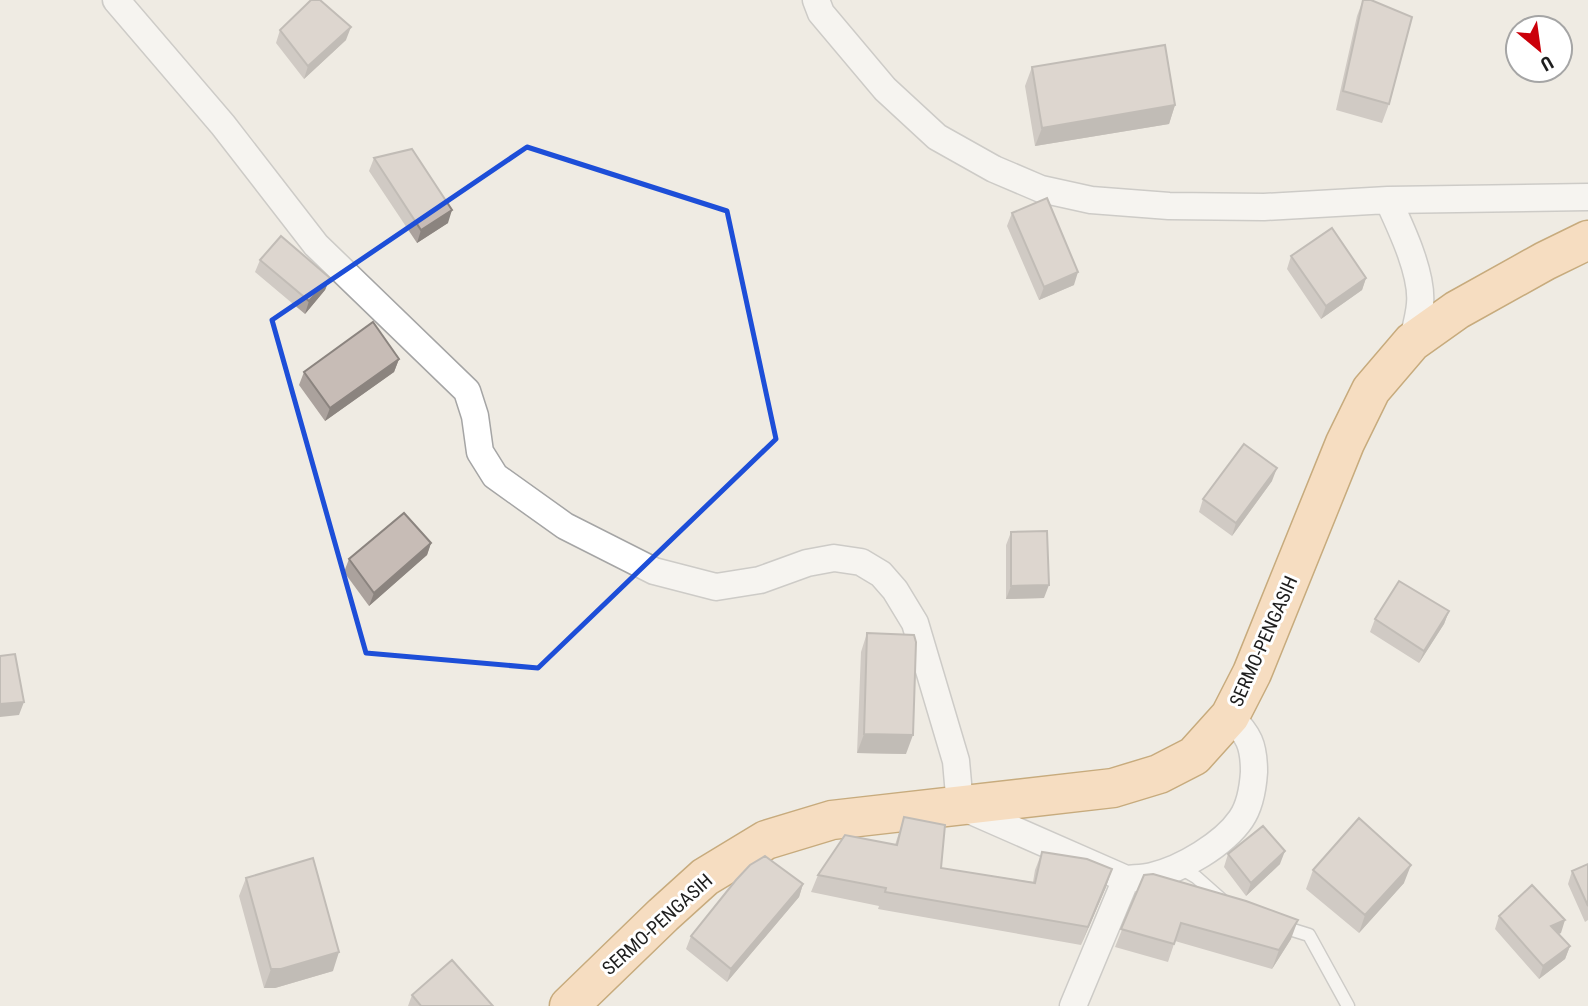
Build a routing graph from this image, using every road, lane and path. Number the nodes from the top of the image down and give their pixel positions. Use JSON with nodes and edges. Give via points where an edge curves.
{"nodes":[{"id":1,"x":116,"y":0,"type":"edge"},
{"id":2,"x":816,"y":0,"type":"edge"},
{"id":3,"x":1588,"y":197,"type":"edge"},
{"id":4,"x":1388,"y":200,"type":"junction"},
{"id":5,"x":1588,"y":240,"type":"edge"},
{"id":6,"x":1412,"y":342,"type":"junction"},
{"id":7,"x":1230,"y":716,"type":"junction"},
{"id":8,"x":960,"y":806,"type":"junction"},
{"id":9,"x":1178,"y":867,"type":"junction"},
{"id":10,"x":1126,"y":879,"type":"junction"},
{"id":11,"x":1239,"y":909,"type":"edge"},
{"id":12,"x":1267,"y":922,"type":"edge"},
{"id":13,"x":569,"y":1006,"type":"edge"},
{"id":14,"x":1073,"y":1006,"type":"edge"},
{"id":15,"x":1348,"y":1006,"type":"edge"}],
"edges":[{"from":1,"to":8,"type":"street","via":[[223,125],[316,246],[467,390],[480,452],[495,476],[565,526],[654,571],[716,587],[760,580],[834,558],[861,562],[881,574],[915,623],[956,761]]},
{"from":2,"to":4,"type":"street","via":[[821,13],[885,89],[937,137],[1041,190],[1091,201],[1169,206],[1264,207]]},
{"from":3,"to":4,"type":"street"},
{"from":4,"to":6,"type":"street","via":[[1415,268],[1421,302]]},
{"from":5,"to":6,"type":"main road","name":"SERMO-PENGASIH","via":[[1457,310]]},
{"from":6,"to":7,"type":"main road","name":"SERMO-PENGASIH","via":[[1371,390],[1345,443],[1252,673]]},
{"from":7,"to":8,"type":"main road","name":"SERMO-PENGASIH","via":[[1194,756],[1159,774],[1113,788]]},
{"from":7,"to":9,"type":"street","via":[[1247,733],[1254,754],[1253,788],[1242,818],[1217,844]]},
{"from":8,"to":10,"type":"street"},
{"from":8,"to":13,"type":"main road","name":"SERMO-PENGASIH","via":[[832,820],[766,840],[705,877]]},
{"from":9,"to":10,"type":"street"},
{"from":9,"to":11,"type":"lane"},
{"from":10,"to":14,"type":"street"},
{"from":12,"to":15,"type":"lane","via":[[1309,935]]}]}
